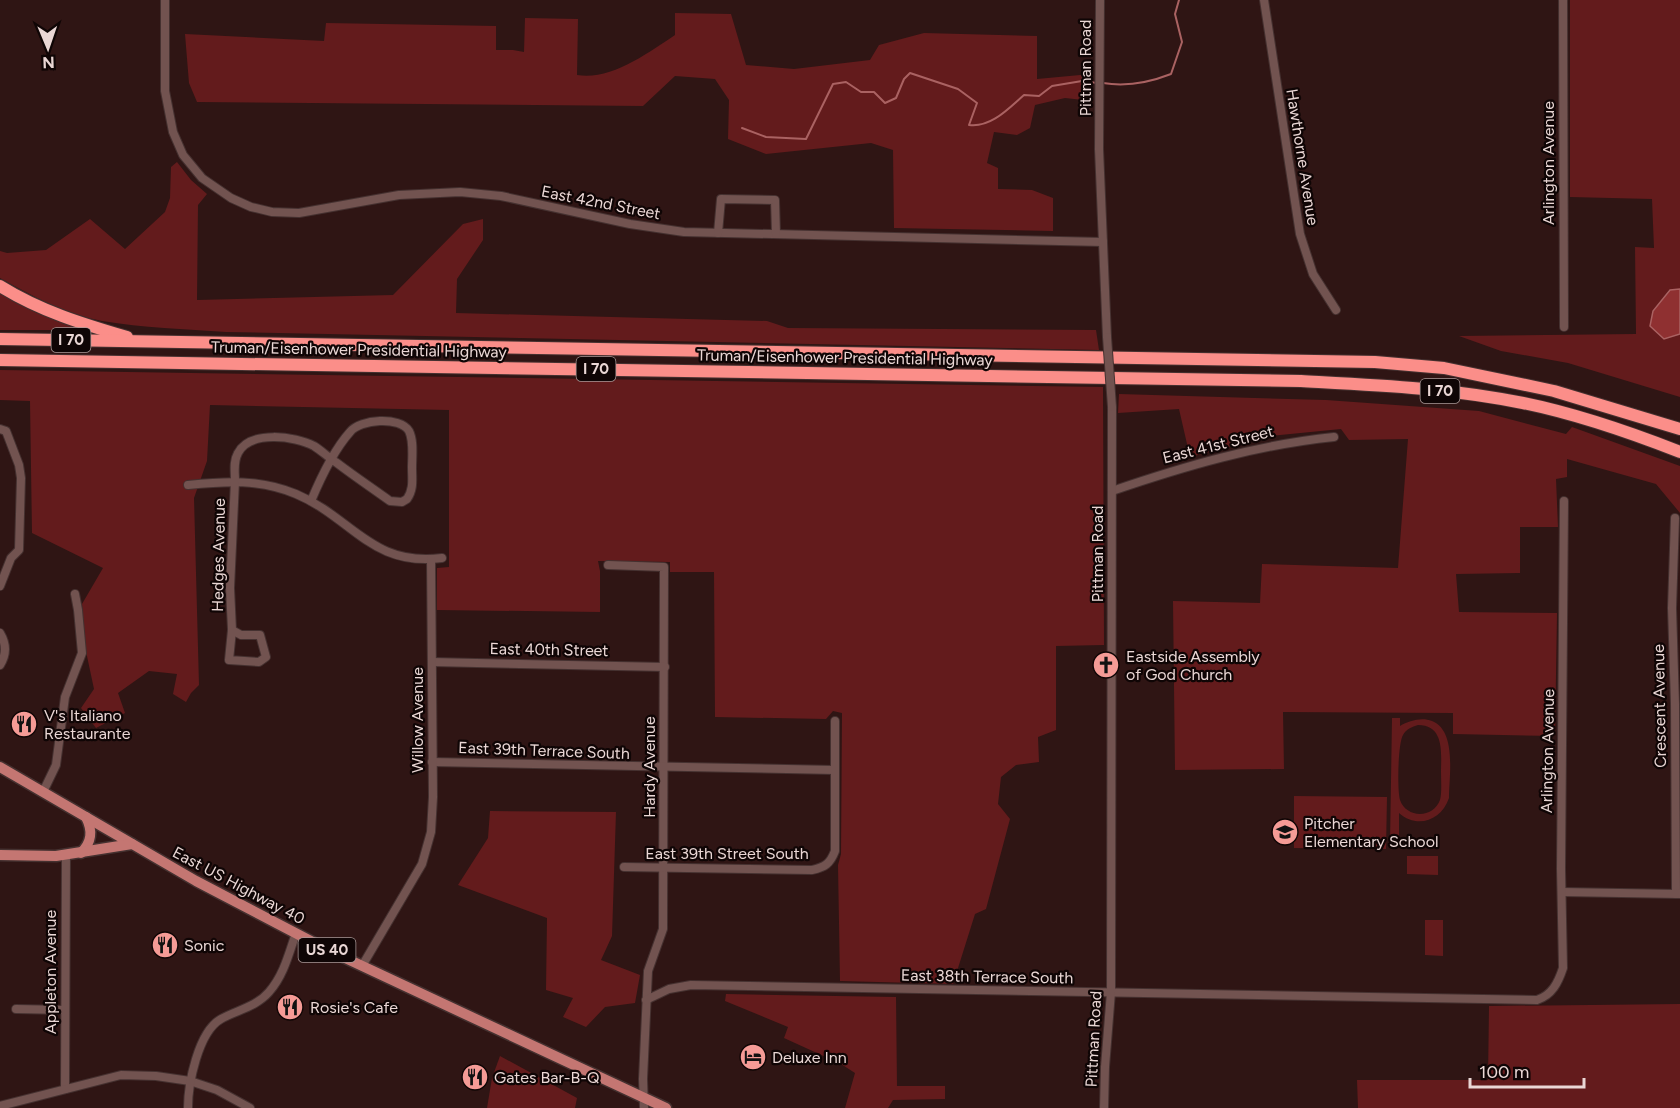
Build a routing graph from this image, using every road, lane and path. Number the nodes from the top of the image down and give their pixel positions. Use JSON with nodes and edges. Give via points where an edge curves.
{"nodes":[{"id":1,"x":165,"y":0,"type":"edge"},
{"id":2,"x":1100,"y":0,"type":"edge"},
{"id":3,"x":1264,"y":0,"type":"edge"},
{"id":4,"x":1563,"y":0,"type":"edge"},
{"id":5,"x":718,"y":233,"type":"junction"},
{"id":6,"x":776,"y":234,"type":"junction"},
{"id":7,"x":1103,"y":242,"type":"junction"},
{"id":8,"x":0,"y":286,"type":"edge"},
{"id":9,"x":1336,"y":310,"type":"dead end"},
{"id":10,"x":1564,"y":327,"type":"dead end"},
{"id":11,"x":0,"y":339,"type":"edge"},
{"id":12,"x":143,"y":341,"type":"junction"},
{"id":13,"x":0,"y":360,"type":"edge"},
{"id":14,"x":1680,"y":429,"type":"edge"},
{"id":15,"x":3,"y":430,"type":"edge"},
{"id":16,"x":1334,"y":437,"type":"dead end"},
{"id":17,"x":1680,"y":452,"type":"edge"},
{"id":18,"x":332,"y":459,"type":"junction"},
{"id":19,"x":235,"y":481,"type":"junction"},
{"id":20,"x":188,"y":485,"type":"dead end"},
{"id":21,"x":1112,"y":491,"type":"junction"},
{"id":22,"x":311,"y":501,"type":"junction"},
{"id":23,"x":1564,"y":501,"type":"dead end"},
{"id":24,"x":1675,"y":518,"type":"dead end"},
{"id":25,"x":442,"y":558,"type":"dead end"},
{"id":26,"x":431,"y":560,"type":"junction"},
{"id":27,"x":608,"y":565,"type":"dead end"},
{"id":28,"x":0,"y":586,"type":"edge"},
{"id":29,"x":75,"y":594,"type":"dead end"},
{"id":30,"x":232,"y":630,"type":"junction"},
{"id":31,"x":2,"y":637,"type":"edge"},
{"id":32,"x":432,"y":662,"type":"junction"},
{"id":33,"x":0,"y":665,"type":"edge"},
{"id":34,"x":665,"y":667,"type":"junction"},
{"id":35,"x":1678,"y":704,"type":"edge"},
{"id":36,"x":835,"y":721,"type":"dead end"},
{"id":37,"x":432,"y":762,"type":"junction"},
{"id":38,"x":0,"y":766,"type":"edge"},
{"id":39,"x":665,"y":768,"type":"junction"},
{"id":40,"x":835,"y":771,"type":"junction"},
{"id":41,"x":43,"y":792,"type":"junction"},
{"id":42,"x":87,"y":817,"type":"junction"},
{"id":43,"x":132,"y":844,"type":"junction"},
{"id":44,"x":81,"y":853,"type":"junction"},
{"id":45,"x":0,"y":855,"type":"edge"},
{"id":46,"x":66,"y":855,"type":"junction"},
{"id":47,"x":624,"y":867,"type":"dead end"},
{"id":48,"x":663,"y":869,"type":"junction"},
{"id":49,"x":1562,"y":892,"type":"junction"},
{"id":50,"x":1679,"y":896,"type":"edge"},
{"id":51,"x":296,"y":933,"type":"junction"},
{"id":52,"x":362,"y":966,"type":"junction"},
{"id":53,"x":1111,"y":992,"type":"junction"},
{"id":54,"x":1546,"y":996,"type":"joint"},
{"id":55,"x":646,"y":1000,"type":"junction"},
{"id":56,"x":15,"y":1009,"type":"dead end"},
{"id":57,"x":65,"y":1010,"type":"junction"},
{"id":58,"x":190,"y":1081,"type":"junction"},
{"id":59,"x":65,"y":1089,"type":"junction"},
{"id":60,"x":643,"y":1096,"type":"junction"},
{"id":61,"x":0,"y":1106,"type":"edge"},
{"id":62,"x":188,"y":1108,"type":"edge"},
{"id":63,"x":250,"y":1108,"type":"edge"},
{"id":64,"x":644,"y":1108,"type":"edge"},
{"id":65,"x":666,"y":1108,"type":"edge"},
{"id":66,"x":1104,"y":1108,"type":"edge"}],
"edges":[{"from":1,"to":5,"type":"street","name":"East 42nd Street","via":[[165,91],[173,132],[183,155],[202,178],[227,197],[272,212],[299,213],[399,195],[460,192],[501,196],[630,224]]},
{"from":2,"to":7,"type":"street","name":"Pittman Road"},
{"from":3,"to":9,"type":"street","name":"Hawthorne Avenue","via":[[1300,234],[1313,274]]},
{"from":4,"to":10,"type":"street","name":"Arlington Avenue"},
{"from":5,"to":6,"type":"street","name":"East 42nd Street"},
{"from":5,"to":6,"type":"street","via":[[721,199],[775,200]]},
{"from":6,"to":7,"type":"street","name":"East 42nd Street"},
{"from":7,"to":21,"type":"street","name":"Pittman Road","bridge":true,"via":[[1112,407]]},
{"from":8,"to":12,"type":"highway","via":[[48,311]]},
{"from":11,"to":12,"type":"highway","name":"Truman/Eisenhower Presidential Highway","number":"I 70"},
{"from":12,"to":14,"type":"highway","name":"Truman/Eisenhower Presidential Highway","number":"I 70","via":[[1376,362],[1444,368],[1554,391]]},
{"from":13,"to":17,"type":"highway","name":"Truman/Eisenhower Presidential Highway","number":"I 70","via":[[1301,381],[1395,386],[1523,403],[1638,435]]},
{"from":15,"to":28,"type":"street","via":[[19,465],[19,550],[11,558]]},
{"from":16,"to":21,"type":"street","name":"East 41st Street","via":[[1260,447]]},
{"from":18,"to":18,"type":"street","via":[[359,424],[396,422],[406,427],[412,437],[413,488],[402,502],[390,501]]},
{"from":18,"to":19,"type":"street","via":[[304,442],[254,440],[237,454]]},
{"from":18,"to":22,"type":"street"},
{"from":19,"to":20,"type":"street"},
{"from":19,"to":22,"type":"street","via":[[274,486]]},
{"from":19,"to":30,"type":"street","name":"Hedges Avenue"},
{"from":21,"to":53,"type":"street","name":"Pittman Road"},
{"from":22,"to":26,"type":"street","via":[[381,550],[405,558]]},
{"from":23,"to":49,"type":"street","name":"Arlington Avenue"},
{"from":24,"to":35,"type":"street","name":"Crescent Avenue","via":[[1672,608]]},
{"from":25,"to":26,"type":"street"},
{"from":26,"to":32,"type":"street","name":"Willow Avenue"},
{"from":27,"to":34,"type":"street","name":"Hardy Avenue","via":[[664,567]]},
{"from":29,"to":41,"type":"street","via":[[82,653],[65,697],[56,765]]},
{"from":30,"to":30,"type":"street","name":"Hedges Avenue","via":[[241,635],[260,635],[266,657],[259,662],[230,660]]},
{"from":31,"to":33,"type":"street","via":[[6,652]]},
{"from":32,"to":34,"type":"street","name":"East 40th Street"},
{"from":32,"to":37,"type":"street","name":"Willow Avenue"},
{"from":34,"to":39,"type":"street","name":"Hardy Avenue"},
{"from":35,"to":50,"type":"street","name":"Crescent Avenue"},
{"from":36,"to":40,"type":"street"},
{"from":37,"to":39,"type":"street","name":"East 39th Terrace South"},
{"from":37,"to":52,"type":"street","name":"Willow Avenue","via":[[431,832],[422,864]]},
{"from":38,"to":41,"type":"main road","name":"East US Highway 40","number":"US 40"},
{"from":39,"to":40,"type":"street","name":"East 39th Terrace South"},
{"from":39,"to":48,"type":"street","name":"Hardy Avenue"},
{"from":40,"to":48,"type":"street","name":"East 39th Street South","via":[[835,851],[824,867]]},
{"from":41,"to":42,"type":"main road","name":"East US Highway 40","number":"US 40"},
{"from":42,"to":43,"type":"main road","name":"East US Highway 40","number":"US 40"},
{"from":42,"to":44,"type":"main road","via":[[90,841]]},
{"from":43,"to":44,"type":"main road"},
{"from":43,"to":51,"type":"main road","name":"East US Highway 40","number":"US 40"},
{"from":44,"to":46,"type":"main road"},
{"from":45,"to":46,"type":"main road"},
{"from":46,"to":57,"type":"street","name":"Appleton Avenue"},
{"from":47,"to":48,"type":"street","name":"East 39th Street South"},
{"from":48,"to":55,"type":"street","name":"Hardy Avenue","via":[[663,929],[648,971]]},
{"from":49,"to":50,"type":"street"},
{"from":49,"to":54,"type":"street","name":"Arlington Avenue","via":[[1563,968]]},
{"from":51,"to":52,"type":"main road","name":"East US Highway 40","number":"US 40"},
{"from":51,"to":58,"type":"street","via":[[283,971],[269,993],[248,1008],[220,1020],[208,1032]]},
{"from":52,"to":60,"type":"main road","name":"East US Highway 40","number":"US 40"},
{"from":53,"to":54,"type":"street","name":"East 38th Terrace South","via":[[1537,1000]]},
{"from":53,"to":55,"type":"street","name":"East 38th Terrace South","via":[[691,985],[669,989]]},
{"from":53,"to":66,"type":"street","name":"Pittman Road"},
{"from":55,"to":60,"type":"street","name":"Hardy Avenue"},
{"from":56,"to":57,"type":"street"},
{"from":57,"to":59,"type":"street","name":"Appleton Avenue"},
{"from":58,"to":59,"type":"street","via":[[121,1075]]},
{"from":58,"to":62,"type":"street"},
{"from":58,"to":63,"type":"street"},
{"from":59,"to":61,"type":"street"},
{"from":60,"to":64,"type":"street","name":"Hardy Avenue"},
{"from":60,"to":65,"type":"main road","name":"East US Highway 40","number":"US 40"}]}
